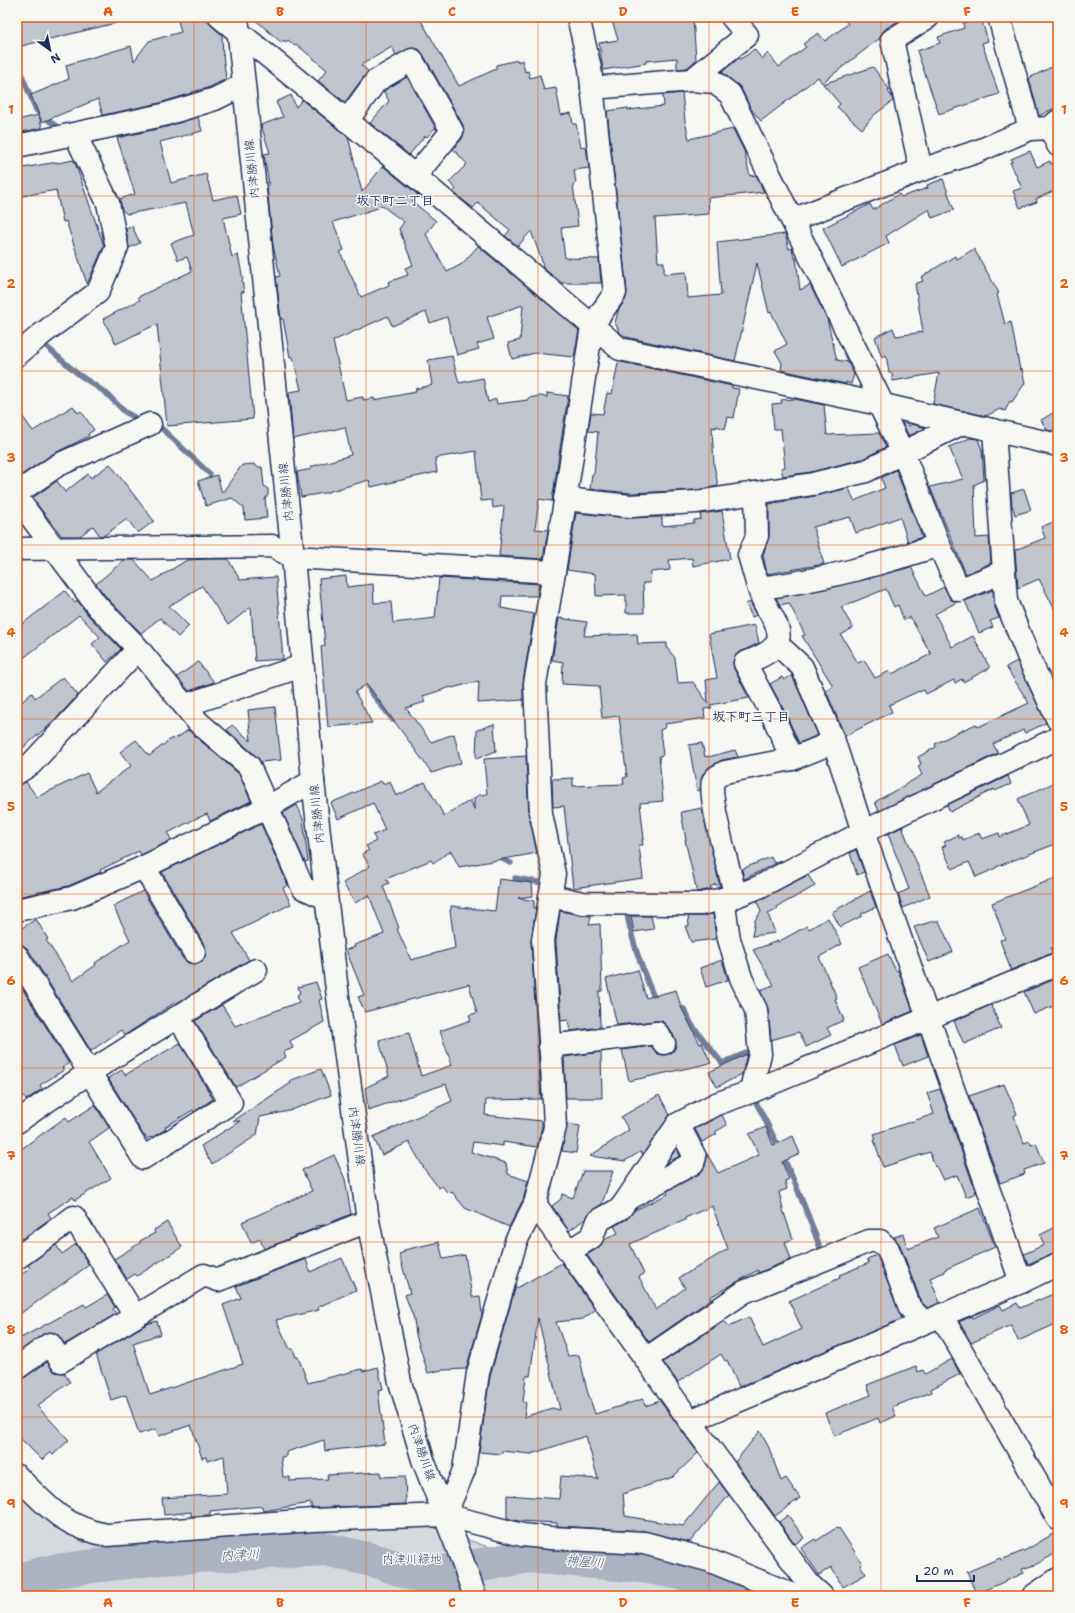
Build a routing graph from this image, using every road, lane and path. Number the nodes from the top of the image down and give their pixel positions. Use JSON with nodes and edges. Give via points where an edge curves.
{"nodes":[{"id":1,"x":220,"y":17,"type":"edge"},
{"id":2,"x":578,"y":17,"type":"edge"},
{"id":3,"x":732,"y":17,"type":"edge"},
{"id":4,"x":928,"y":17,"type":"edge"},
{"id":5,"x":998,"y":17,"type":"edge"},
{"id":6,"x":237,"y":24,"type":"edge"},
{"id":7,"x":692,"y":80,"type":"junction"},
{"id":8,"x":243,"y":85,"type":"junction"},
{"id":9,"x":592,"y":88,"type":"junction"},
{"id":10,"x":347,"y":121,"type":"junction"},
{"id":11,"x":1049,"y":131,"type":"edge"},
{"id":12,"x":75,"y":134,"type":"junction"},
{"id":13,"x":17,"y":146,"type":"edge"},
{"id":14,"x":921,"y":170,"type":"junction"},
{"id":15,"x":415,"y":176,"type":"junction"},
{"id":16,"x":792,"y":220,"type":"junction"},
{"id":17,"x":592,"y":326,"type":"junction"},
{"id":18,"x":17,"y":355,"type":"edge"},
{"id":19,"x":881,"y":405,"type":"junction"},
{"id":20,"x":963,"y":423,"type":"junction"},
{"id":21,"x":150,"y":424,"type":"dead end"},
{"id":22,"x":994,"y":430,"type":"junction"},
{"id":23,"x":1058,"y":445,"type":"edge"},
{"id":24,"x":903,"y":453,"type":"junction"},
{"id":25,"x":17,"y":493,"type":"edge"},
{"id":26,"x":756,"y":493,"type":"junction"},
{"id":27,"x":17,"y":498,"type":"edge"},
{"id":28,"x":565,"y":499,"type":"junction"},
{"id":29,"x":939,"y":545,"type":"junction"},
{"id":30,"x":54,"y":548,"type":"junction"},
{"id":31,"x":17,"y":549,"type":"edge"},
{"id":32,"x":293,"y":557,"type":"junction"},
{"id":33,"x":554,"y":572,"type":"junction"},
{"id":34,"x":1004,"y":572,"type":"junction"},
{"id":35,"x":759,"y":588,"type":"junction"},
{"id":36,"x":777,"y":644,"type":"junction"},
{"id":37,"x":138,"y":649,"type":"junction"},
{"id":38,"x":302,"y":666,"type":"junction"},
{"id":39,"x":186,"y":705,"type":"junction"},
{"id":40,"x":1058,"y":720,"type":"edge"},
{"id":41,"x":1058,"y":738,"type":"edge"},
{"id":42,"x":834,"y":742,"type":"junction"},
{"id":43,"x":792,"y":759,"type":"junction"},
{"id":44,"x":17,"y":774,"type":"edge"},
{"id":45,"x":313,"y":781,"type":"junction"},
{"id":46,"x":268,"y":807,"type":"junction"},
{"id":47,"x":863,"y":832,"type":"junction"},
{"id":48,"x":144,"y":867,"type":"junction"},
{"id":49,"x":550,"y":896,"type":"junction"},
{"id":50,"x":729,"y":897,"type":"junction"},
{"id":51,"x":326,"y":898,"type":"junction"},
{"id":52,"x":17,"y":910,"type":"edge"},
{"id":53,"x":194,"y":952,"type":"dead end"},
{"id":54,"x":17,"y":956,"type":"edge"},
{"id":55,"x":1058,"y":964,"type":"edge"},
{"id":56,"x":256,"y":970,"type":"dead end"},
{"id":57,"x":178,"y":1017,"type":"junction"},
{"id":58,"x":929,"y":1018,"type":"junction"},
{"id":59,"x":664,"y":1043,"type":"dead end"},
{"id":60,"x":550,"y":1046,"type":"junction"},
{"id":61,"x":90,"y":1071,"type":"junction"},
{"id":62,"x":753,"y":1090,"type":"junction"},
{"id":63,"x":18,"y":1119,"type":"edge"},
{"id":64,"x":678,"y":1124,"type":"junction"},
{"id":65,"x":626,"y":1200,"type":"junction"},
{"id":66,"x":535,"y":1204,"type":"junction"},
{"id":67,"x":368,"y":1221,"type":"junction"},
{"id":68,"x":569,"y":1251,"type":"junction"},
{"id":69,"x":17,"y":1258,"type":"edge"},
{"id":70,"x":1058,"y":1264,"type":"edge"},
{"id":71,"x":1021,"y":1282,"type":"junction"},
{"id":72,"x":135,"y":1316,"type":"junction"},
{"id":73,"x":933,"y":1318,"type":"junction"},
{"id":74,"x":646,"y":1359,"type":"junction"},
{"id":75,"x":17,"y":1368,"type":"edge"},
{"id":76,"x":690,"y":1421,"type":"junction"},
{"id":77,"x":17,"y":1476,"type":"edge"},
{"id":78,"x":445,"y":1515,"type":"junction"},
{"id":79,"x":1058,"y":1519,"type":"edge"},
{"id":80,"x":1058,"y":1580,"type":"edge"},
{"id":81,"x":475,"y":1596,"type":"edge"},
{"id":82,"x":796,"y":1596,"type":"edge"},
{"id":83,"x":822,"y":1596,"type":"edge"},
{"id":84,"x":1033,"y":1596,"type":"edge"}],
"edges":[{"from":1,"to":6,"type":"street"},
{"from":2,"to":9,"type":"street"},
{"from":3,"to":7,"type":"street","via":[[747,36]]},
{"from":4,"to":14,"type":"street","via":[[892,40]]},
{"from":5,"to":11,"type":"street"},
{"from":6,"to":8,"type":"street","name":"内津勝川線"},
{"from":6,"to":10,"type":"street"},
{"from":7,"to":9,"type":"street"},
{"from":7,"to":16,"type":"street","via":[[714,82],[730,94]]},
{"from":8,"to":12,"type":"street","via":[[216,99],[163,115]]},
{"from":8,"to":32,"type":"street","name":"内津勝川線"},
{"from":9,"to":17,"type":"street","via":[[615,293]]},
{"from":10,"to":15,"type":"street"},
{"from":10,"to":15,"type":"street","via":[[376,81],[412,60],[452,131]]},
{"from":11,"to":14,"type":"street"},
{"from":12,"to":13,"type":"street"},
{"from":12,"to":18,"type":"street","via":[[108,203],[117,246],[98,292]]},
{"from":14,"to":16,"type":"street"},
{"from":15,"to":17,"type":"street"},
{"from":16,"to":19,"type":"street"},
{"from":17,"to":19,"type":"street","via":[[620,350]]},
{"from":17,"to":28,"type":"street"},
{"from":19,"to":20,"type":"street"},
{"from":19,"to":24,"type":"street"},
{"from":20,"to":22,"type":"street"},
{"from":20,"to":24,"type":"street"},
{"from":21,"to":25,"type":"street","via":[[58,465]]},
{"from":22,"to":23,"type":"street"},
{"from":22,"to":34,"type":"street"},
{"from":24,"to":26,"type":"street","via":[[866,470],[813,484]]},
{"from":24,"to":29,"type":"street"},
{"from":26,"to":28,"type":"street","via":[[697,502],[630,506]]},
{"from":26,"to":35,"type":"street","via":[[758,536],[749,555]]},
{"from":27,"to":30,"type":"street"},
{"from":28,"to":33,"type":"street"},
{"from":29,"to":34,"type":"street","via":[[959,590]]},
{"from":29,"to":35,"type":"street","via":[[840,574]]},
{"from":30,"to":31,"type":"street"},
{"from":30,"to":32,"type":"street","via":[[272,546]]},
{"from":30,"to":37,"type":"street","via":[[97,606]]},
{"from":32,"to":33,"type":"street"},
{"from":32,"to":38,"type":"street","name":"内津勝川線"},
{"from":33,"to":49,"type":"street","via":[[535,684],[541,814],[554,874]]},
{"from":34,"to":40,"type":"street","via":[[1006,601],[1030,663]]},
{"from":35,"to":36,"type":"street","via":[[777,627]]},
{"from":36,"to":42,"type":"street","via":[[802,668]]},
{"from":36,"to":43,"type":"street","via":[[766,654],[745,663]]},
{"from":37,"to":39,"type":"street"},
{"from":37,"to":44,"type":"street","via":[[31,764]]},
{"from":38,"to":39,"type":"street"},
{"from":38,"to":45,"type":"street","name":"内津勝川線"},
{"from":39,"to":46,"type":"street","via":[[198,722],[249,766]]},
{"from":41,"to":47,"type":"street"},
{"from":42,"to":43,"type":"street"},
{"from":42,"to":47,"type":"street"},
{"from":43,"to":50,"type":"street","via":[[725,772],[712,782]]},
{"from":45,"to":46,"type":"street"},
{"from":45,"to":51,"type":"street","name":"内津勝川線"},
{"from":46,"to":48,"type":"street"},
{"from":46,"to":51,"type":"street","via":[[303,888]]},
{"from":47,"to":50,"type":"street","via":[[759,887]]},
{"from":47,"to":58,"type":"street"},
{"from":48,"to":52,"type":"street","via":[[72,898]]},
{"from":48,"to":53,"type":"street"},
{"from":49,"to":50,"type":"street","via":[[584,903],[701,904]]},
{"from":49,"to":60,"type":"street","via":[[543,940]]},
{"from":50,"to":62,"type":"street","via":[[729,939],[741,978],[756,1010],[760,1054]]},
{"from":51,"to":67,"type":"street","name":"内津勝川線"},
{"from":54,"to":61,"type":"street"},
{"from":55,"to":58,"type":"street"},
{"from":56,"to":57,"type":"street"},
{"from":57,"to":61,"type":"street"},
{"from":57,"to":61,"type":"street","via":[[232,1103],[143,1158]]},
{"from":58,"to":62,"type":"street"},
{"from":58,"to":71,"type":"street"},
{"from":59,"to":60,"type":"street","via":[[657,1033]]},
{"from":60,"to":66,"type":"street","via":[[554,1128]]},
{"from":61,"to":63,"type":"street"},
{"from":62,"to":64,"type":"street","via":[[716,1104]]},
{"from":64,"to":65,"type":"street"},
{"from":64,"to":65,"type":"street","via":[[695,1157],[693,1163]]},
{"from":65,"to":68,"type":"street","via":[[621,1208],[598,1221],[592,1237]]},
{"from":66,"to":68,"type":"street"},
{"from":66,"to":78,"type":"street","via":[[516,1241],[478,1373],[464,1470]]},
{"from":67,"to":72,"type":"street","via":[[218,1280],[204,1275]]},
{"from":67,"to":78,"type":"street","name":"内津勝川線","via":[[400,1382],[423,1460]]},
{"from":68,"to":74,"type":"street"},
{"from":69,"to":72,"type":"street","via":[[74,1217]]},
{"from":70,"to":71,"type":"street"},
{"from":71,"to":73,"type":"street"},
{"from":72,"to":75,"type":"street","via":[[61,1361],[50,1344]]},
{"from":73,"to":74,"type":"street","via":[[910,1308],[888,1249],[880,1241],[869,1241],[744,1292]]},
{"from":73,"to":76,"type":"street"},
{"from":73,"to":79,"type":"street"},
{"from":74,"to":76,"type":"street"},
{"from":76,"to":83,"type":"street","via":[[809,1584]]},
{"from":77,"to":78,"type":"street","via":[[54,1513],[70,1524],[107,1535],[313,1520]]},
{"from":78,"to":81,"type":"street","name":"内津勝川線"},
{"from":78,"to":82,"type":"street","via":[[522,1535],[644,1543],[708,1560]]},
{"from":80,"to":84,"type":"street"}]}
